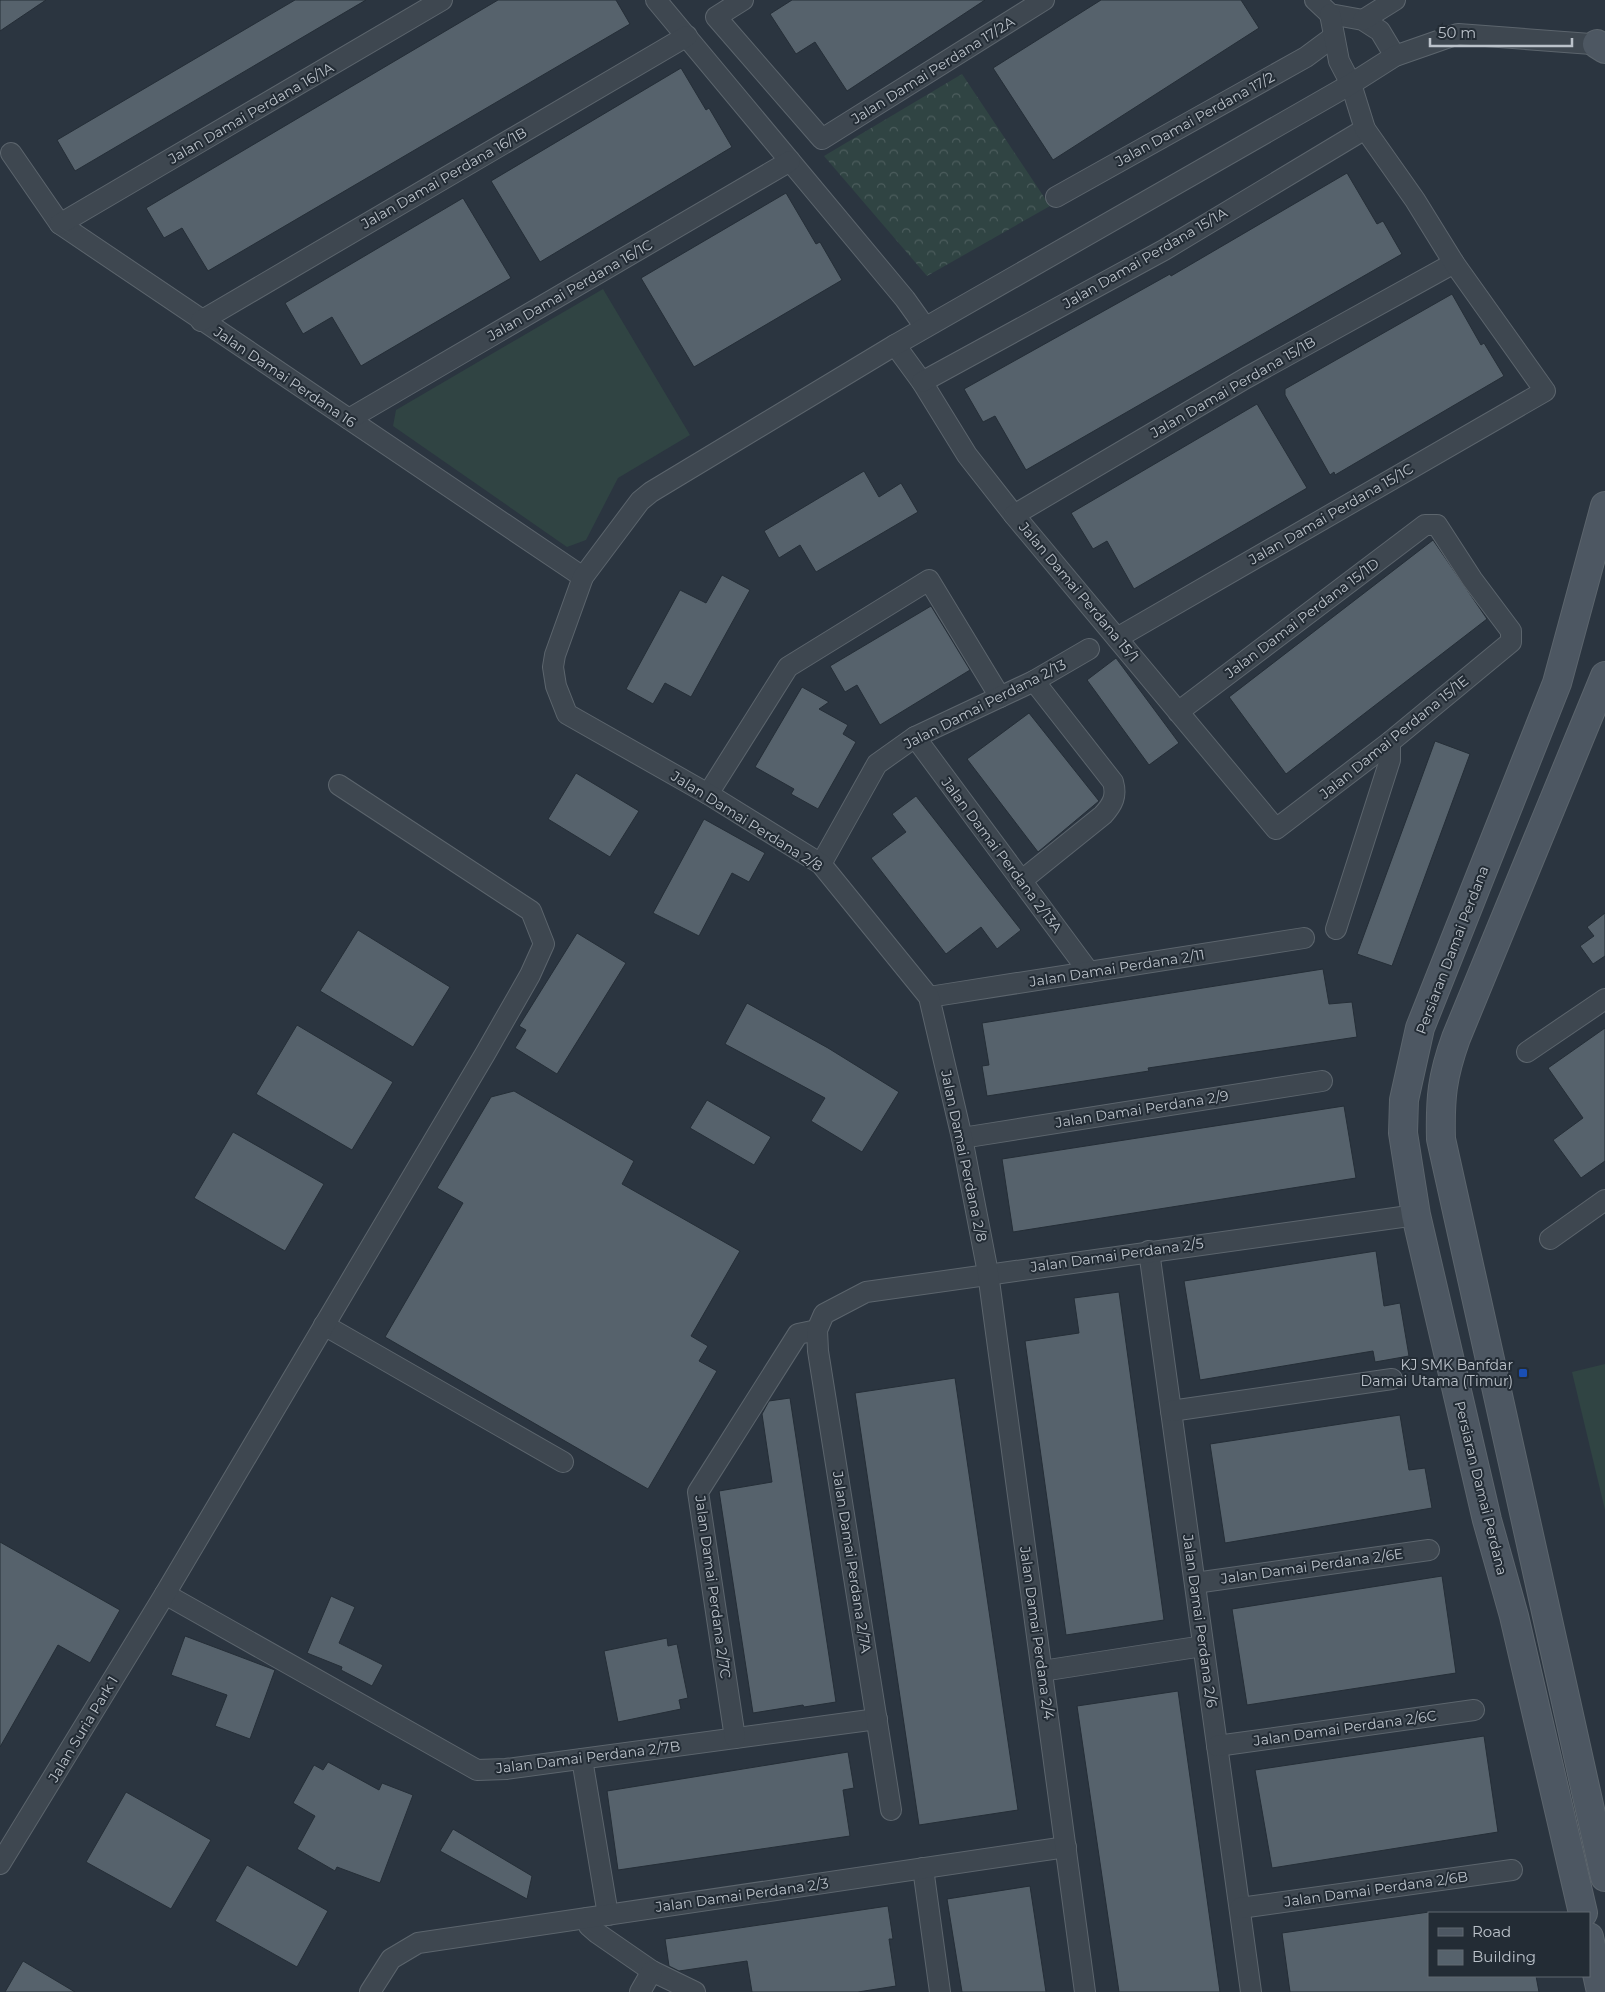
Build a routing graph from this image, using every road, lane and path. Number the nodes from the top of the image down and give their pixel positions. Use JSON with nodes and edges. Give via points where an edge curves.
{"nodes":[{"id":1,"x":442,"y":0,"type":"edge"},
{"id":2,"x":656,"y":0,"type":"edge"},
{"id":3,"x":743,"y":0,"type":"edge"},
{"id":4,"x":1044,"y":0,"type":"edge"},
{"id":5,"x":1315,"y":0,"type":"edge"},
{"id":6,"x":1395,"y":0,"type":"edge"},
{"id":7,"x":1330,"y":14,"type":"junction"},
{"id":8,"x":1362,"y":20,"type":"junction"},
{"id":9,"x":687,"y":36,"type":"junction"},
{"id":10,"x":1333,"y":37,"type":"junction"},
{"id":11,"x":1603,"y":45,"type":"edge"},
{"id":12,"x":1395,"y":56,"type":"junction"},
{"id":13,"x":1351,"y":84,"type":"junction"},
{"id":14,"x":1365,"y":129,"type":"junction"},
{"id":15,"x":11,"y":153,"type":"dead end"},
{"id":16,"x":790,"y":161,"type":"junction"},
{"id":17,"x":1056,"y":197,"type":"dead end"},
{"id":18,"x":60,"y":224,"type":"junction"},
{"id":19,"x":1454,"y":264,"type":"junction"},
{"id":20,"x":201,"y":321,"type":"junction"},
{"id":21,"x":926,"y":328,"type":"junction"},
{"id":22,"x":895,"y":345,"type":"junction"},
{"id":23,"x":922,"y":382,"type":"junction"},
{"id":24,"x":350,"y":419,"type":"junction"},
{"id":25,"x":1605,"y":506,"type":"edge"},
{"id":26,"x":1014,"y":515,"type":"junction"},
{"id":27,"x":1600,"y":546,"type":"edge"},
{"id":28,"x":583,"y":577,"type":"junction"},
{"id":29,"x":1117,"y":638,"type":"junction"},
{"id":30,"x":1511,"y":642,"type":"joint"},
{"id":31,"x":1090,"y":649,"type":"dead end"},
{"id":32,"x":1605,"y":676,"type":"edge"},
{"id":33,"x":1034,"y":681,"type":"junction"},
{"id":34,"x":1000,"y":697,"type":"junction"},
{"id":35,"x":1178,"y":712,"type":"junction"},
{"id":36,"x":914,"y":737,"type":"junction"},
{"id":37,"x":1390,"y":742,"type":"junction"},
{"id":38,"x":339,"y":785,"type":"dead end"},
{"id":39,"x":708,"y":794,"type":"junction"},
{"id":40,"x":1276,"y":829,"type":"joint"},
{"id":41,"x":821,"y":864,"type":"junction"},
{"id":42,"x":1022,"y":881,"type":"junction"},
{"id":43,"x":1336,"y":929,"type":"dead end"},
{"id":44,"x":1304,"y":938,"type":"dead end"},
{"id":45,"x":1089,"y":972,"type":"junction"},
{"id":46,"x":1432,"y":993,"type":"junction"},
{"id":47,"x":929,"y":997,"type":"junction"},
{"id":48,"x":1605,"y":999,"type":"edge"},
{"id":49,"x":1465,"y":1017,"type":"junction"},
{"id":50,"x":1527,"y":1052,"type":"dead end"},
{"id":51,"x":1322,"y":1081,"type":"dead end"},
{"id":52,"x":962,"y":1138,"type":"junction"},
{"id":53,"x":1605,"y":1200,"type":"edge"},
{"id":54,"x":1416,"y":1215,"type":"junction"},
{"id":55,"x":1550,"y":1239,"type":"dead end"},
{"id":56,"x":1149,"y":1251,"type":"junction"},
{"id":57,"x":988,"y":1273,"type":"junction"},
{"id":58,"x":820,"y":1322,"type":"junction"},
{"id":59,"x":324,"y":1325,"type":"junction"},
{"id":60,"x":1392,"y":1379,"type":"dead end"},
{"id":61,"x":1171,"y":1411,"type":"junction"},
{"id":62,"x":563,"y":1462,"type":"dead end"},
{"id":63,"x":1429,"y":1550,"type":"dead end"},
{"id":64,"x":1195,"y":1583,"type":"junction"},
{"id":65,"x":164,"y":1594,"type":"junction"},
{"id":66,"x":1203,"y":1646,"type":"junction"},
{"id":67,"x":1042,"y":1671,"type":"junction"},
{"id":68,"x":1474,"y":1710,"type":"dead end"},
{"id":69,"x":877,"y":1719,"type":"junction"},
{"id":70,"x":735,"y":1738,"type":"junction"},
{"id":71,"x":1217,"y":1746,"type":"junction"},
{"id":72,"x":582,"y":1759,"type":"junction"},
{"id":73,"x":1586,"y":1789,"type":"junction"},
{"id":74,"x":1605,"y":1809,"type":"edge"},
{"id":75,"x":891,"y":1810,"type":"dead end"},
{"id":76,"x":1560,"y":1814,"type":"junction"},
{"id":77,"x":1066,"y":1848,"type":"junction"},
{"id":78,"x":1570,"y":1854,"type":"junction"},
{"id":79,"x":1602,"y":1854,"type":"edge"},
{"id":80,"x":0,"y":1864,"type":"edge"},
{"id":81,"x":923,"y":1868,"type":"junction"},
{"id":82,"x":1512,"y":1870,"type":"dead end"},
{"id":83,"x":1240,"y":1908,"type":"junction"},
{"id":84,"x":1567,"y":1912,"type":"edge"},
{"id":85,"x":1583,"y":1912,"type":"edge"},
{"id":86,"x":608,"y":1915,"type":"junction"},
{"id":87,"x":587,"y":1918,"type":"junction"},
{"id":88,"x":1590,"y":1942,"type":"edge"},
{"id":89,"x":652,"y":1971,"type":"junction"},
{"id":90,"x":1581,"y":1977,"type":"edge"},
{"id":91,"x":370,"y":1992,"type":"edge"},
{"id":92,"x":640,"y":1992,"type":"edge"},
{"id":93,"x":695,"y":1992,"type":"edge"},
{"id":94,"x":940,"y":1992,"type":"edge"},
{"id":95,"x":1085,"y":1992,"type":"edge"},
{"id":96,"x":1251,"y":1992,"type":"edge"},
{"id":97,"x":1585,"y":1992,"type":"edge"},
{"id":98,"x":1601,"y":1992,"type":"edge"}],
"edges":[{"from":1,"to":18,"type":"street","name":"Jalan Damai Perdana 16/1A"},
{"from":2,"to":9,"type":"street"},
{"from":3,"to":4,"type":"street","name":"Jalan Damai Perdana 17/2A","via":[[716,17],[822,139]]},
{"from":5,"to":7,"type":"street"},
{"from":6,"to":8,"type":"street"},
{"from":7,"to":8,"type":"street"},
{"from":7,"to":10,"type":"street"},
{"from":8,"to":12,"type":"street","via":[[1380,31]]},
{"from":9,"to":16,"type":"street"},
{"from":9,"to":20,"type":"street","name":"Jalan Damai Perdana 16/1B"},
{"from":10,"to":13,"type":"street","via":[[1339,61]]},
{"from":10,"to":17,"type":"street","name":"Jalan Damai Perdana 17/2","via":[[1306,57]]},
{"from":11,"to":12,"type":"street","via":[[1458,34]]},
{"from":12,"to":13,"type":"street"},
{"from":13,"to":14,"type":"street"},
{"from":13,"to":21,"type":"street"},
{"from":14,"to":19,"type":"street","via":[[1415,200]]},
{"from":14,"to":23,"type":"street","name":"Jalan Damai Perdana 15/1A","via":[[1164,250]]},
{"from":15,"to":18,"type":"street","name":"Jalan Damai Perdana 16"},
{"from":16,"to":21,"type":"street"},
{"from":16,"to":24,"type":"street","name":"Jalan Damai Perdana 16/1C"},
{"from":18,"to":20,"type":"street","name":"Jalan Damai Perdana 16"},
{"from":19,"to":26,"type":"street","name":"Jalan Damai Perdana 15/1B","via":[[1246,378]]},
{"from":19,"to":29,"type":"street","name":"Jalan Damai Perdana 15/1C","via":[[1545,390]]},
{"from":20,"to":24,"type":"street","name":"Jalan Damai Perdana 16"},
{"from":21,"to":22,"type":"street"},
{"from":22,"to":23,"type":"street","name":"Jalan Damai Perdana 15/1"},
{"from":22,"to":28,"type":"street","via":[[651,492],[631,510]]},
{"from":23,"to":26,"type":"street","name":"Jalan Damai Perdana 15/1","via":[[967,455]]},
{"from":24,"to":28,"type":"street","name":"Jalan Damai Perdana 16"},
{"from":25,"to":27,"type":"main road","name":"Persiaran Damai Perdana"},
{"from":26,"to":29,"type":"street","name":"Jalan Damai Perdana 15/1"},
{"from":27,"to":46,"type":"main road","name":"Persiaran Damai Perdana","via":[[1556,683]]},
{"from":28,"to":39,"type":"street","name":"Jalan Damai Perdana 2/8","via":[[553,667],[567,714]]},
{"from":29,"to":35,"type":"street","name":"Jalan Damai Perdana 15/1"},
{"from":30,"to":35,"type":"street","name":"Jalan Damai Perdana 15/1D","via":[[1511,631],[1437,526],[1425,525]]},
{"from":30,"to":37,"type":"street","name":"Jalan Damai Perdana 15/1E"},
{"from":31,"to":33,"type":"street","name":"Jalan Damai Perdana 2/13"},
{"from":32,"to":49,"type":"main road"},
{"from":33,"to":34,"type":"street","name":"Jalan Damai Perdana 2/13"},
{"from":33,"to":42,"type":"street","via":[[1113,782],[1116,792],[1112,805],[1103,815]]},
{"from":34,"to":36,"type":"street","name":"Jalan Damai Perdana 2/13"},
{"from":34,"to":39,"type":"street","via":[[929,580],[788,667]]},
{"from":35,"to":40,"type":"street","name":"Jalan Damai Perdana 15/1"},
{"from":36,"to":41,"type":"street","name":"Jalan Damai Perdana 2/13","via":[[877,764]]},
{"from":36,"to":42,"type":"street","name":"Jalan Damai Perdana 2/13A"},
{"from":37,"to":40,"type":"street","name":"Jalan Damai Perdana 15/1E"},
{"from":37,"to":43,"type":"street","via":[[1390,760]]},
{"from":38,"to":59,"type":"street","name":"Jalan Suria Park 1","via":[[531,911],[544,944],[530,976]]},
{"from":39,"to":41,"type":"street","name":"Jalan Damai Perdana 2/8"},
{"from":41,"to":47,"type":"street","name":"Jalan Damai Perdana 2/8"},
{"from":42,"to":45,"type":"street","name":"Jalan Damai Perdana 2/13A"},
{"from":44,"to":45,"type":"street","name":"Jalan Damai Perdana 2/11"},
{"from":45,"to":47,"type":"street","name":"Jalan Damai Perdana 2/11"},
{"from":46,"to":49,"type":"main road","via":[[1447,986],[1456,986],[1464,991]]},
{"from":46,"to":54,"type":"main road","name":"Persiaran Damai Perdana","via":[[1420,1028],[1404,1100],[1403,1133]]},
{"from":47,"to":52,"type":"street","name":"Jalan Damai Perdana 2/8"},
{"from":48,"to":50,"type":"street"},
{"from":49,"to":73,"type":"main road","via":[[1442,1084],[1441,1139]]},
{"from":51,"to":52,"type":"street","name":"Jalan Damai Perdana 2/9"},
{"from":52,"to":57,"type":"street","name":"Jalan Damai Perdana 2/8"},
{"from":53,"to":55,"type":"street"},
{"from":54,"to":56,"type":"street","name":"Jalan Damai Perdana 2/5"},
{"from":54,"to":76,"type":"main road","name":"Persiaran Damai Perdana"},
{"from":56,"to":57,"type":"street","name":"Jalan Damai Perdana 2/5"},
{"from":56,"to":61,"type":"street","name":"Jalan Damai Perdana 2/6"},
{"from":57,"to":58,"type":"street","name":"Jalan Damai Perdana 2/5","via":[[866,1292]]},
{"from":57,"to":67,"type":"street","name":"Jalan Damai Perdana 2/4"},
{"from":58,"to":69,"type":"street","name":"Jalan Damai Perdana 2/7A","via":[[818,1351]]},
{"from":58,"to":70,"type":"street","name":"Jalan Damai Perdana 2/7C","via":[[798,1334],[698,1492]]},
{"from":59,"to":62,"type":"street"},
{"from":59,"to":65,"type":"street","name":"Jalan Suria Park 1"},
{"from":60,"to":61,"type":"street"},
{"from":61,"to":64,"type":"street","name":"Jalan Damai Perdana 2/6"},
{"from":63,"to":64,"type":"street","name":"Jalan Damai Perdana 2/6E"},
{"from":64,"to":66,"type":"street","name":"Jalan Damai Perdana 2/6"},
{"from":65,"to":72,"type":"street","name":"Jalan Damai Perdana 2/7B","via":[[477,1770]]},
{"from":65,"to":80,"type":"street","name":"Jalan Suria Park 1"},
{"from":66,"to":67,"type":"street"},
{"from":66,"to":71,"type":"street","name":"Jalan Damai Perdana 2/6"},
{"from":67,"to":77,"type":"street","name":"Jalan Damai Perdana 2/4"},
{"from":68,"to":71,"type":"street","name":"Jalan Damai Perdana 2/6C"},
{"from":69,"to":70,"type":"street","name":"Jalan Damai Perdana 2/7B"},
{"from":69,"to":75,"type":"street","name":"Jalan Damai Perdana 2/7A"},
{"from":70,"to":72,"type":"street","name":"Jalan Damai Perdana 2/7B"},
{"from":71,"to":83,"type":"street","name":"Jalan Damai Perdana 2/6"},
{"from":72,"to":86,"type":"street"},
{"from":73,"to":74,"type":"main road"},
{"from":73,"to":79,"type":"main road"},
{"from":76,"to":78,"type":"main road","name":"Persiaran Damai Perdana"},
{"from":76,"to":84,"type":"main road","name":"Persiaran Damai Perdana","via":[[1556,1865]]},
{"from":77,"to":81,"type":"street","name":"Jalan Damai Perdana 2/3"},
{"from":77,"to":95,"type":"street","name":"Jalan Damai Perdana 2/4"},
{"from":78,"to":79,"type":"street"},
{"from":78,"to":85,"type":"main road","name":"Persiaran Damai Perdana"},
{"from":81,"to":86,"type":"street","name":"Jalan Damai Perdana 2/3"},
{"from":81,"to":94,"type":"street"},
{"from":82,"to":83,"type":"street","name":"Jalan Damai Perdana 2/6B"},
{"from":83,"to":96,"type":"street","name":"Jalan Damai Perdana 2/6"},
{"from":86,"to":87,"type":"street","name":"Jalan Damai Perdana 2/3"},
{"from":87,"to":89,"type":"street","via":[[589,1926],[597,1934]]},
{"from":87,"to":91,"type":"street","name":"Jalan Damai Perdana 2/3","via":[[418,1942],[391,1959]]},
{"from":88,"to":98,"type":"main road"},
{"from":89,"to":92,"type":"street"},
{"from":89,"to":93,"type":"street"},
{"from":90,"to":97,"type":"main road"}]}
